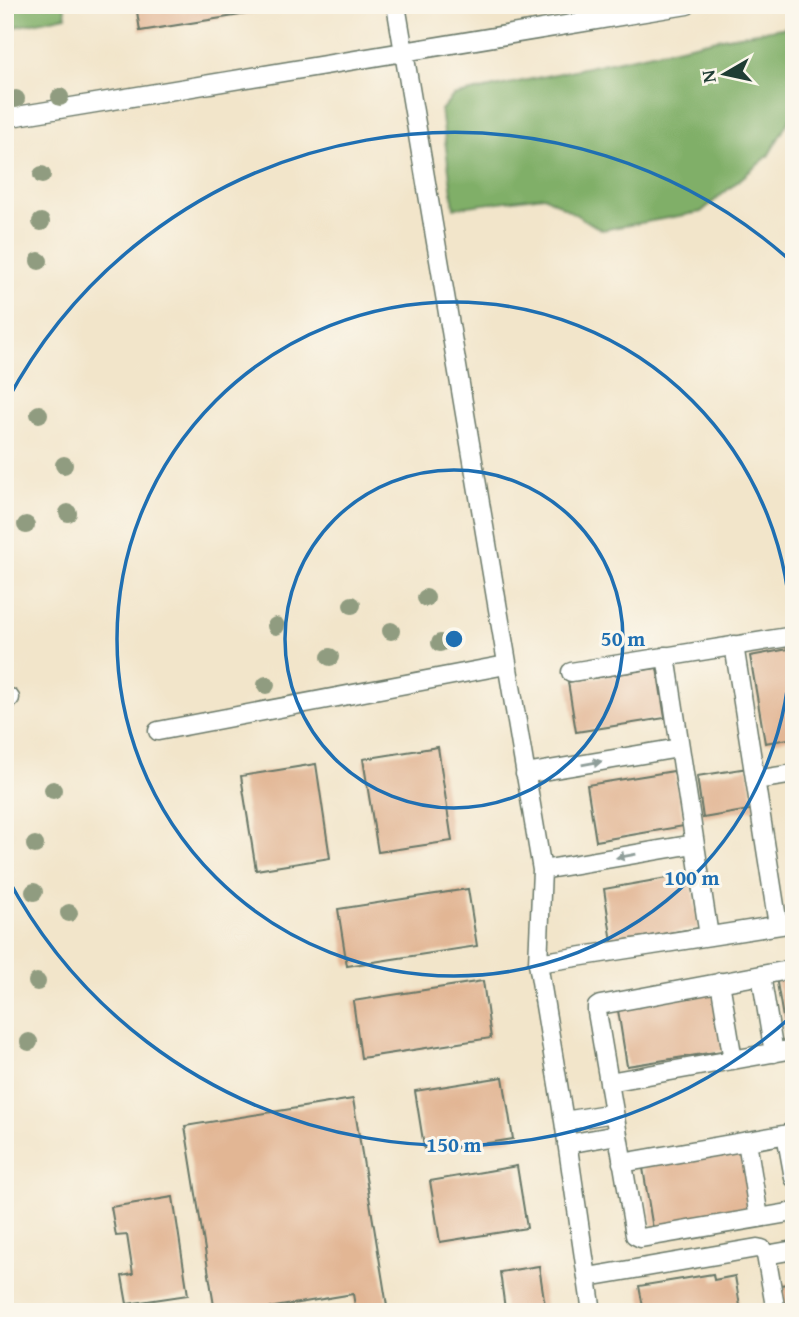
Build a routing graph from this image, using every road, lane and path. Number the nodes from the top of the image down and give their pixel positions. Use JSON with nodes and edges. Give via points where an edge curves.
{"nodes":[{"id":1,"x":396,"y":5,"type":"edge"},
{"id":2,"x":687,"y":5,"type":"edge"},
{"id":3,"x":403,"y":52,"type":"junction"},
{"id":4,"x":5,"y":118,"type":"edge"},
{"id":5,"x":794,"y":636,"type":"edge"},
{"id":6,"x":734,"y":645,"type":"junction"},
{"id":7,"x":666,"y":656,"type":"junction"},
{"id":8,"x":506,"y":666,"type":"junction"},
{"id":9,"x":571,"y":672,"type":"dead end"},
{"id":10,"x":158,"y":731,"type":"dead end"},
{"id":11,"x":679,"y":748,"type":"junction"},
{"id":12,"x":525,"y":774,"type":"junction"},
{"id":13,"x":794,"y":774,"type":"edge"},
{"id":14,"x":755,"y":780,"type":"junction"},
{"id":15,"x":694,"y":844,"type":"junction"},
{"id":16,"x":542,"y":870,"type":"junction"},
{"id":17,"x":786,"y":924,"type":"edge"},
{"id":18,"x":709,"y":936,"type":"junction"},
{"id":19,"x":538,"y":964,"type":"junction"},
{"id":20,"x":794,"y":969,"type":"edge"},
{"id":21,"x":761,"y":975,"type":"junction"},
{"id":22,"x":720,"y":982,"type":"junction"},
{"id":23,"x":794,"y":1049,"type":"edge"},
{"id":24,"x":774,"y":1053,"type":"junction"},
{"id":25,"x":733,"y":1060,"type":"junction"},
{"id":26,"x":608,"y":1082,"type":"junction"},
{"id":27,"x":614,"y":1113,"type":"junction"},
{"id":28,"x":564,"y":1121,"type":"junction"},
{"id":29,"x":790,"y":1134,"type":"edge"},
{"id":30,"x":617,"y":1135,"type":"junction"},
{"id":31,"x":747,"y":1141,"type":"junction"},
{"id":32,"x":567,"y":1144,"type":"junction"},
{"id":33,"x":622,"y":1163,"type":"junction"},
{"id":34,"x":794,"y":1178,"type":"edge"},
{"id":35,"x":794,"y":1212,"type":"edge"},
{"id":36,"x":759,"y":1218,"type":"junction"},
{"id":37,"x":794,"y":1250,"type":"edge"},
{"id":38,"x":766,"y":1255,"type":"junction"},
{"id":39,"x":587,"y":1276,"type":"junction"},
{"id":40,"x":592,"y":1312,"type":"edge"},
{"id":41,"x":776,"y":1312,"type":"edge"}],
"edges":[{"from":1,"to":3,"type":"street"},
{"from":2,"to":3,"type":"street"},
{"from":3,"to":4,"type":"street"},
{"from":3,"to":8,"type":"street"},
{"from":5,"to":6,"type":"street"},
{"from":6,"to":7,"type":"street"},
{"from":6,"to":14,"type":"street"},
{"from":7,"to":9,"type":"street"},
{"from":7,"to":11,"type":"street"},
{"from":8,"to":10,"type":"street"},
{"from":8,"to":12,"type":"street"},
{"from":12,"to":11,"type":"street","one_way":true},
{"from":11,"to":15,"type":"street"},
{"from":12,"to":16,"type":"street"},
{"from":13,"to":14,"type":"street"},
{"from":14,"to":17,"type":"street"},
{"from":15,"to":16,"type":"street","one_way":true},
{"from":15,"to":18,"type":"street"},
{"from":16,"to":19,"type":"street"},
{"from":17,"to":18,"type":"street"},
{"from":18,"to":19,"type":"street"},
{"from":19,"to":28,"type":"street"},
{"from":20,"to":21,"type":"street"},
{"from":21,"to":22,"type":"street"},
{"from":21,"to":24,"type":"street"},
{"from":22,"to":25,"type":"street"},
{"from":22,"to":26,"type":"street","via":[[597,1007]]},
{"from":23,"to":24,"type":"street"},
{"from":24,"to":25,"type":"street"},
{"from":25,"to":26,"type":"street"},
{"from":26,"to":27,"type":"street"},
{"from":27,"to":28,"type":"street"},
{"from":27,"to":30,"type":"street"},
{"from":28,"to":32,"type":"street"},
{"from":29,"to":31,"type":"street"},
{"from":29,"to":34,"type":"street"},
{"from":30,"to":32,"type":"street"},
{"from":30,"to":33,"type":"street"},
{"from":31,"to":33,"type":"street"},
{"from":31,"to":36,"type":"street"},
{"from":32,"to":39,"type":"street"},
{"from":33,"to":36,"type":"street","via":[[638,1237]]},
{"from":35,"to":36,"type":"street"},
{"from":37,"to":38,"type":"street"},
{"from":38,"to":39,"type":"street","via":[[757,1248]]},
{"from":38,"to":41,"type":"street"},
{"from":39,"to":40,"type":"street"}]}
